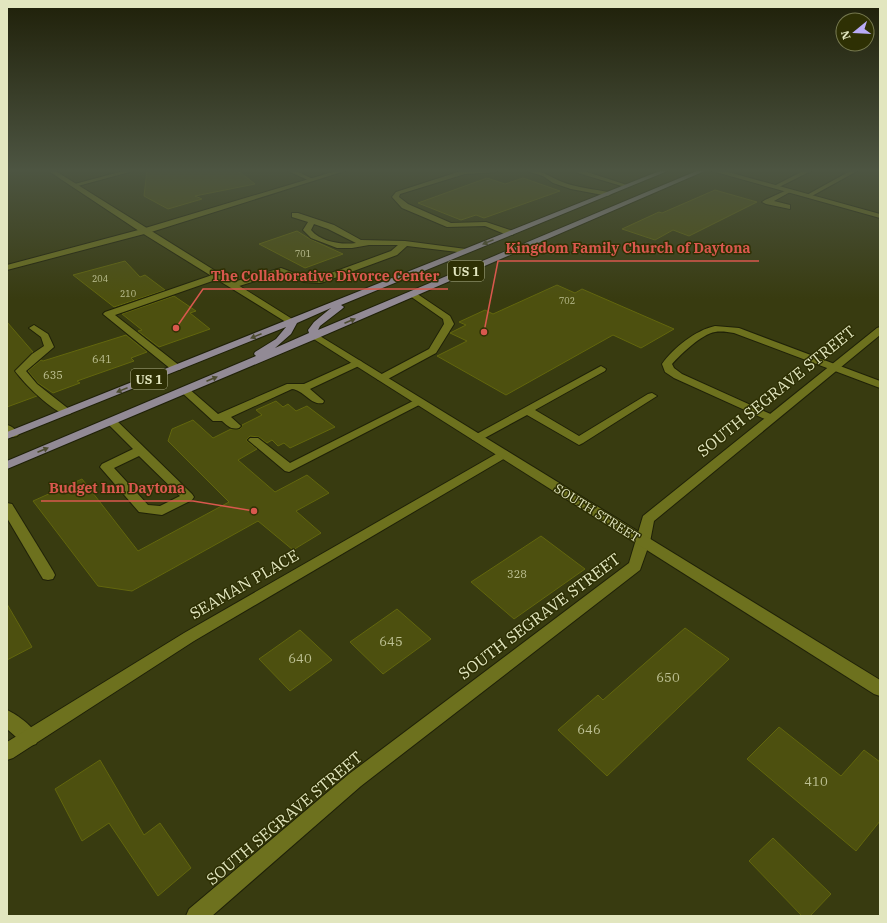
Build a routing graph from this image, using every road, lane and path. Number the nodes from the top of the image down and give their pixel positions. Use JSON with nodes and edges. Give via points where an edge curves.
{"nodes":[{"id":1,"x":117,"y":213,"type":"edge"},
{"id":2,"x":203,"y":213,"type":"edge"},
{"id":3,"x":422,"y":213,"type":"edge"},
{"id":4,"x":560,"y":213,"type":"edge"},
{"id":5,"x":603,"y":213,"type":"edge"},
{"id":6,"x":295,"y":215,"type":"dead end"},
{"id":7,"x":312,"y":221,"type":"junction"},
{"id":8,"x":144,"y":231,"type":"junction"},
{"id":9,"x":510,"y":233,"type":"junction"},
{"id":10,"x":374,"y":242,"type":"junction"},
{"id":11,"x":405,"y":243,"type":"junction"},
{"id":12,"x":466,"y":251,"type":"junction"},
{"id":13,"x":7,"y":268,"type":"edge"},
{"id":14,"x":218,"y":276,"type":"junction"},
{"id":15,"x":233,"y":285,"type":"junction"},
{"id":16,"x":414,"y":294,"type":"junction"},
{"id":17,"x":349,"y":299,"type":"junction"},
{"id":18,"x":292,"y":322,"type":"junction"},
{"id":19,"x":34,"y":328,"type":"dead end"},
{"id":20,"x":880,"y":330,"type":"edge"},
{"id":21,"x":314,"y":336,"type":"junction"},
{"id":22,"x":357,"y":363,"type":"junction"},
{"id":23,"x":834,"y":367,"type":"junction"},
{"id":24,"x":176,"y":368,"type":"junction"},
{"id":25,"x":238,"y":368,"type":"junction"},
{"id":26,"x":601,"y":369,"type":"dead end"},
{"id":27,"x":382,"y":378,"type":"junction"},
{"id":28,"x":880,"y":385,"type":"edge"},
{"id":29,"x":300,"y":387,"type":"junction"},
{"id":30,"x":184,"y":390,"type":"junction"},
{"id":31,"x":652,"y":396,"type":"dead end"},
{"id":32,"x":319,"y":401,"type":"dead end"},
{"id":33,"x":419,"y":402,"type":"junction"},
{"id":34,"x":527,"y":410,"type":"junction"},
{"id":35,"x":66,"y":412,"type":"junction"},
{"id":36,"x":223,"y":416,"type":"junction"},
{"id":37,"x":771,"y":418,"type":"junction"},
{"id":38,"x":111,"y":421,"type":"junction"},
{"id":39,"x":235,"y":426,"type":"dead end"},
{"id":40,"x":9,"y":432,"type":"edge"},
{"id":41,"x":477,"y":438,"type":"junction"},
{"id":42,"x":254,"y":440,"type":"dead end"},
{"id":43,"x":141,"y":450,"type":"junction"},
{"id":44,"x":503,"y":454,"type":"junction"},
{"id":45,"x":7,"y":465,"type":"edge"},
{"id":46,"x":7,"y":507,"type":"edge"},
{"id":47,"x":643,"y":542,"type":"junction"},
{"id":48,"x":48,"y":575,"type":"dead end"},
{"id":49,"x":880,"y":689,"type":"edge"},
{"id":50,"x":7,"y":718,"type":"edge"},
{"id":51,"x":30,"y":738,"type":"junction"},
{"id":52,"x":7,"y":752,"type":"edge"},
{"id":53,"x":196,"y":916,"type":"edge"}],
"edges":[{"from":1,"to":8,"type":"street"},
{"from":2,"to":8,"type":"street"},
{"from":3,"to":9,"type":"street","via":[[450,225],[486,224]]},
{"from":4,"to":9,"type":"main road","number":"US 1"},
{"from":5,"to":16,"type":"main road","number":"US 1"},
{"from":6,"to":7,"type":"street"},
{"from":7,"to":10,"type":"street","via":[[331,227],[360,242]]},
{"from":7,"to":10,"type":"street","via":[[307,230],[310,234],[334,246]]},
{"from":8,"to":13,"type":"street"},
{"from":8,"to":14,"type":"street"},
{"from":9,"to":12,"type":"main road","number":"US 1","one_way":true},
{"from":10,"to":11,"type":"street"},
{"from":11,"to":12,"type":"street"},
{"from":11,"to":15,"type":"street","via":[[394,253],[321,280],[304,279],[281,270]]},
{"from":12,"to":17,"type":"main road","number":"US 1"},
{"from":14,"to":15,"type":"street"},
{"from":14,"to":24,"type":"street","via":[[108,314]]},
{"from":15,"to":18,"type":"street"},
{"from":21,"to":16,"type":"main road","number":"US 1","one_way":true},
{"from":16,"to":27,"type":"street","via":[[447,318],[449,324],[433,351]]},
{"from":17,"to":18,"type":"main road","number":"US 1"},
{"from":17,"to":21,"type":"main road","via":[[317,324],[313,330]]},
{"from":18,"to":24,"type":"main road","number":"US 1","one_way":true},
{"from":18,"to":25,"type":"main road","via":[[292,328],[286,335]]},
{"from":19,"to":35,"type":"street","via":[[45,336],[48,347],[20,371],[33,386]]},
{"from":20,"to":23,"type":"street","name":"SOUTH SEGRAVE STREET"},
{"from":21,"to":22,"type":"street","name":"SOUTH STREET"},
{"from":21,"to":25,"type":"main road","number":"US 1"},
{"from":22,"to":27,"type":"street","name":"SOUTH STREET"},
{"from":22,"to":29,"type":"street","via":[[306,387]]},
{"from":23,"to":28,"type":"street"},
{"from":23,"to":37,"type":"street","name":"SOUTH SEGRAVE STREET"},
{"from":23,"to":37,"type":"street","via":[[736,330],[720,328],[708,331],[667,364],[669,370],[678,376]]},
{"from":24,"to":35,"type":"main road","number":"US 1","one_way":true},
{"from":30,"to":25,"type":"main road","number":"US 1","one_way":true},
{"from":26,"to":34,"type":"street"},
{"from":27,"to":33,"type":"street","name":"SOUTH STREET"},
{"from":29,"to":32,"type":"street"},
{"from":29,"to":36,"type":"street","via":[[292,386]]},
{"from":30,"to":36,"type":"street","via":[[217,419]]},
{"from":30,"to":38,"type":"main road","number":"US 1"},
{"from":31,"to":34,"type":"street","via":[[579,442]]},
{"from":33,"to":41,"type":"street","name":"SOUTH STREET"},
{"from":33,"to":42,"type":"street","via":[[289,468]]},
{"from":34,"to":41,"type":"street"},
{"from":35,"to":40,"type":"main road","number":"US 1"},
{"from":36,"to":39,"type":"street"},
{"from":37,"to":47,"type":"street","name":"SOUTH SEGRAVE STREET","via":[[648,519]]},
{"from":38,"to":43,"type":"street"},
{"from":45,"to":38,"type":"main road","number":"US 1","one_way":true},
{"from":41,"to":44,"type":"street","name":"SOUTH STREET"},
{"from":43,"to":43,"type":"street","via":[[167,476],[188,497],[162,511],[144,509],[106,467]]},
{"from":44,"to":47,"type":"street","name":"SOUTH STREET"},
{"from":44,"to":51,"type":"street","name":"SEAMAN PLACE","via":[[189,637]]},
{"from":46,"to":48,"type":"street"},
{"from":47,"to":49,"type":"street","name":"SOUTH STREET"},
{"from":47,"to":53,"type":"street","name":"SOUTH SEGRAVE STREET","via":[[635,566],[355,780]]},
{"from":50,"to":51,"type":"street"},
{"from":51,"to":52,"type":"street","name":"SEAMAN PLACE"}]}
